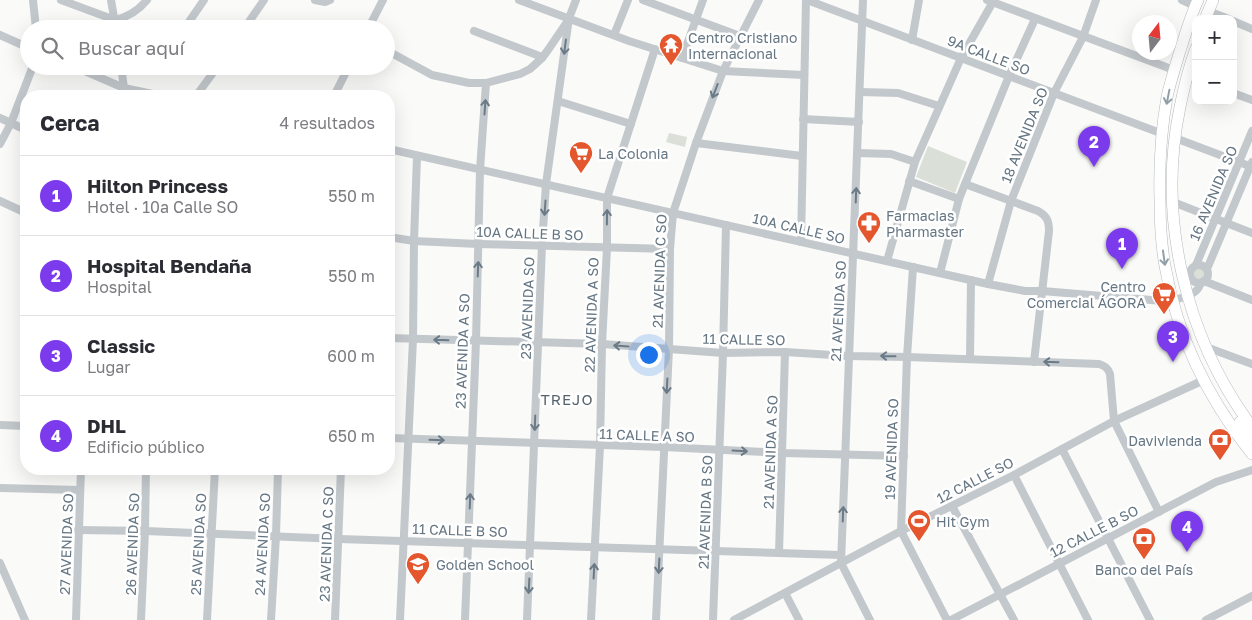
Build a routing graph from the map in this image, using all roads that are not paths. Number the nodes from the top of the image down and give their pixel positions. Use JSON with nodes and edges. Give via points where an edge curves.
{"nodes":[{"id":1,"x":33,"y":0,"type":"edge"},
{"id":2,"x":61,"y":0,"type":"edge"},
{"id":3,"x":111,"y":0,"type":"edge"},
{"id":4,"x":147,"y":0,"type":"edge"},
{"id":5,"x":204,"y":0,"type":"edge"},
{"id":6,"x":264,"y":0,"type":"edge"},
{"id":7,"x":315,"y":0,"type":"edge"},
{"id":8,"x":330,"y":0,"type":"edge"},
{"id":9,"x":383,"y":0,"type":"edge"},
{"id":10,"x":519,"y":0,"type":"edge"},
{"id":11,"x":576,"y":0,"type":"edge"},
{"id":12,"x":628,"y":0,"type":"edge"},
{"id":13,"x":643,"y":0,"type":"edge"},
{"id":14,"x":703,"y":0,"type":"edge"},
{"id":15,"x":759,"y":0,"type":"edge"},
{"id":16,"x":807,"y":0,"type":"edge"},
{"id":17,"x":863,"y":0,"type":"edge"},
{"id":18,"x":919,"y":0,"type":"edge"},
{"id":19,"x":1096,"y":0,"type":"edge"},
{"id":20,"x":1182,"y":0,"type":"edge"},
{"id":21,"x":991,"y":1,"type":"edge"},
{"id":22,"x":1197,"y":3,"type":"edge"},
{"id":23,"x":569,"y":18,"type":"junction"},
{"id":24,"x":696,"y":19,"type":"junction"},
{"id":25,"x":1034,"y":19,"type":"junction"},
{"id":26,"x":35,"y":20,"type":"edge"},
{"id":27,"x":104,"y":20,"type":"edge"},
{"id":28,"x":114,"y":20,"type":"edge"},
{"id":29,"x":122,"y":20,"type":"edge"},
{"id":30,"x":190,"y":20,"type":"edge"},
{"id":31,"x":250,"y":20,"type":"edge"},
{"id":32,"x":373,"y":20,"type":"edge"},
{"id":33,"x":862,"y":21,"type":"junction"},
{"id":34,"x":1237,"y":22,"type":"edge"},
{"id":35,"x":1252,"y":28,"type":"edge"},
{"id":36,"x":474,"y":31,"type":"dead end"},
{"id":37,"x":1186,"y":33,"type":"junction"},
{"id":38,"x":614,"y":35,"type":"junction"},
{"id":39,"x":0,"y":36,"type":"edge"},
{"id":40,"x":740,"y":36,"type":"junction"},
{"id":41,"x":1083,"y":36,"type":"junction"},
{"id":42,"x":912,"y":40,"type":"junction"},
{"id":43,"x":20,"y":44,"type":"edge"},
{"id":44,"x":655,"y":49,"type":"junction"},
{"id":45,"x":395,"y":55,"type":"edge"},
{"id":46,"x":542,"y":58,"type":"junction"},
{"id":47,"x":682,"y":58,"type":"junction"},
{"id":48,"x":961,"y":58,"type":"junction"},
{"id":49,"x":1194,"y":60,"type":"edge"},
{"id":50,"x":1174,"y":70,"type":"junction"},
{"id":51,"x":723,"y":71,"type":"junction"},
{"id":52,"x":30,"y":75,"type":"edge"},
{"id":53,"x":94,"y":75,"type":"edge"},
{"id":54,"x":122,"y":75,"type":"edge"},
{"id":55,"x":211,"y":75,"type":"edge"},
{"id":56,"x":344,"y":75,"type":"edge"},
{"id":57,"x":804,"y":75,"type":"junction"},
{"id":58,"x":1009,"y":76,"type":"junction"},
{"id":59,"x":1191,"y":76,"type":"edge"},
{"id":60,"x":486,"y":83,"type":"junction"},
{"id":61,"x":124,"y":88,"type":"junction"},
{"id":62,"x":24,"y":90,"type":"edge"},
{"id":63,"x":134,"y":90,"type":"edge"},
{"id":64,"x":200,"y":90,"type":"edge"},
{"id":65,"x":337,"y":90,"type":"edge"},
{"id":66,"x":860,"y":92,"type":"junction"},
{"id":67,"x":1054,"y":93,"type":"junction"},
{"id":68,"x":1237,"y":94,"type":"edge"},
{"id":69,"x":20,"y":100,"type":"edge"},
{"id":70,"x":1252,"y":100,"type":"edge"},
{"id":71,"x":558,"y":101,"type":"junction"},
{"id":72,"x":939,"y":106,"type":"junction"},
{"id":73,"x":0,"y":118,"type":"edge"},
{"id":74,"x":803,"y":119,"type":"junction"},
{"id":75,"x":859,"y":122,"type":"junction"},
{"id":76,"x":11,"y":123,"type":"junction"},
{"id":77,"x":631,"y":124,"type":"junction"},
{"id":78,"x":20,"y":127,"type":"edge"},
{"id":79,"x":1252,"y":131,"type":"edge"},
{"id":80,"x":1163,"y":134,"type":"junction"},
{"id":81,"x":1175,"y":138,"type":"junction"},
{"id":82,"x":696,"y":143,"type":"junction"},
{"id":83,"x":0,"y":144,"type":"edge"},
{"id":84,"x":395,"y":150,"type":"edge"},
{"id":85,"x":858,"y":153,"type":"junction"},
{"id":86,"x":417,"y":156,"type":"junction"},
{"id":87,"x":802,"y":156,"type":"junction"},
{"id":88,"x":1173,"y":158,"type":"junction"},
{"id":89,"x":915,"y":162,"type":"junction"},
{"id":90,"x":1239,"y":162,"type":"junction"},
{"id":91,"x":1252,"y":165,"type":"edge"},
{"id":92,"x":480,"y":170,"type":"junction"},
{"id":93,"x":909,"y":182,"type":"junction"},
{"id":94,"x":546,"y":184,"type":"junction"},
{"id":95,"x":965,"y":184,"type":"junction"},
{"id":96,"x":607,"y":198,"type":"junction"},
{"id":97,"x":959,"y":199,"type":"junction"},
{"id":98,"x":0,"y":201,"type":"edge"},
{"id":99,"x":1011,"y":201,"type":"junction"},
{"id":100,"x":1173,"y":202,"type":"junction"},
{"id":101,"x":20,"y":210,"type":"edge"},
{"id":102,"x":673,"y":213,"type":"junction"},
{"id":103,"x":1216,"y":218,"type":"junction"},
{"id":104,"x":1226,"y":223,"type":"junction"},
{"id":105,"x":726,"y":225,"type":"junction"},
{"id":106,"x":1252,"y":233,"type":"edge"},
{"id":107,"x":395,"y":238,"type":"edge"},
{"id":108,"x":414,"y":241,"type":"junction"},
{"id":109,"x":801,"y":242,"type":"junction"},
{"id":110,"x":478,"y":244,"type":"junction"},
{"id":111,"x":542,"y":245,"type":"junction"},
{"id":112,"x":607,"y":248,"type":"junction"},
{"id":113,"x":670,"y":249,"type":"junction"},
{"id":114,"x":854,"y":253,"type":"junction"},
{"id":115,"x":888,"y":261,"type":"junction"},
{"id":116,"x":1196,"y":265,"type":"junction"},
{"id":117,"x":913,"y":267,"type":"junction"},
{"id":118,"x":1207,"y":269,"type":"junction"},
{"id":119,"x":940,"y":273,"type":"junction"},
{"id":120,"x":1186,"y":275,"type":"junction"},
{"id":121,"x":972,"y":280,"type":"junction"},
{"id":122,"x":1203,"y":282,"type":"junction"},
{"id":123,"x":988,"y":284,"type":"junction"},
{"id":124,"x":1042,"y":291,"type":"junction"},
{"id":125,"x":1187,"y":296,"type":"junction"},
{"id":126,"x":1173,"y":300,"type":"junction"},
{"id":127,"x":1252,"y":300,"type":"edge"},
{"id":128,"x":395,"y":338,"type":"edge"},
{"id":129,"x":413,"y":339,"type":"junction"},
{"id":130,"x":476,"y":341,"type":"junction"},
{"id":131,"x":538,"y":342,"type":"junction"},
{"id":132,"x":602,"y":344,"type":"junction"},
{"id":133,"x":1206,"y":347,"type":"junction"},
{"id":134,"x":670,"y":349,"type":"junction"},
{"id":135,"x":785,"y":352,"type":"junction"},
{"id":136,"x":723,"y":353,"type":"junction"},
{"id":137,"x":848,"y":356,"type":"junction"},
{"id":138,"x":907,"y":357,"type":"junction"},
{"id":139,"x":970,"y":359,"type":"junction"},
{"id":140,"x":1034,"y":362,"type":"junction"},
{"id":141,"x":1252,"y":364,"type":"edge"},
{"id":142,"x":1218,"y":372,"type":"junction"},
{"id":143,"x":1204,"y":380,"type":"junction"},
{"id":144,"x":1248,"y":416,"type":"edge"},
{"id":145,"x":1114,"y":421,"type":"junction"},
{"id":146,"x":0,"y":425,"type":"edge"},
{"id":147,"x":20,"y":426,"type":"edge"},
{"id":148,"x":1252,"y":427,"type":"edge"},
{"id":149,"x":395,"y":438,"type":"edge"},
{"id":150,"x":408,"y":439,"type":"junction"},
{"id":151,"x":1252,"y":439,"type":"edge"},
{"id":152,"x":471,"y":441,"type":"junction"},
{"id":153,"x":534,"y":443,"type":"junction"},
{"id":154,"x":600,"y":446,"type":"junction"},
{"id":155,"x":664,"y":447,"type":"junction"},
{"id":156,"x":1062,"y":449,"type":"junction"},
{"id":157,"x":720,"y":450,"type":"junction"},
{"id":158,"x":782,"y":453,"type":"junction"},
{"id":159,"x":1252,"y":454,"type":"edge"},
{"id":160,"x":844,"y":455,"type":"junction"},
{"id":161,"x":904,"y":456,"type":"junction"},
{"id":162,"x":1252,"y":470,"type":"edge"},
{"id":163,"x":81,"y":475,"type":"edge"},
{"id":164,"x":146,"y":475,"type":"edge"},
{"id":165,"x":215,"y":475,"type":"edge"},
{"id":166,"x":278,"y":475,"type":"edge"},
{"id":167,"x":342,"y":475,"type":"edge"},
{"id":168,"x":1014,"y":475,"type":"junction"},
{"id":169,"x":0,"y":488,"type":"edge"},
{"id":170,"x":80,"y":490,"type":"junction"},
{"id":171,"x":952,"y":506,"type":"junction"},
{"id":172,"x":1159,"y":512,"type":"junction"},
{"id":173,"x":78,"y":530,"type":"junction"},
{"id":174,"x":901,"y":531,"type":"junction"},
{"id":175,"x":145,"y":532,"type":"junction"},
{"id":176,"x":211,"y":534,"type":"junction"},
{"id":177,"x":276,"y":536,"type":"junction"},
{"id":178,"x":1108,"y":538,"type":"junction"},
{"id":179,"x":339,"y":539,"type":"junction"},
{"id":180,"x":403,"y":541,"type":"junction"},
{"id":181,"x":468,"y":543,"type":"junction"},
{"id":182,"x":530,"y":545,"type":"junction"},
{"id":183,"x":595,"y":547,"type":"junction"},
{"id":184,"x":660,"y":549,"type":"junction"},
{"id":185,"x":716,"y":551,"type":"junction"},
{"id":186,"x":779,"y":553,"type":"junction"},
{"id":187,"x":841,"y":559,"type":"junction"},
{"id":188,"x":0,"y":563,"type":"edge"},
{"id":189,"x":1059,"y":563,"type":"junction"},
{"id":190,"x":785,"y":593,"type":"junction"},
{"id":191,"x":1000,"y":594,"type":"junction"},
{"id":192,"x":1252,"y":596,"type":"edge"},
{"id":193,"x":25,"y":620,"type":"edge"},
{"id":194,"x":76,"y":620,"type":"edge"},
{"id":195,"x":141,"y":620,"type":"edge"},
{"id":196,"x":207,"y":620,"type":"edge"},
{"id":197,"x":271,"y":620,"type":"edge"},
{"id":198,"x":335,"y":620,"type":"edge"},
{"id":199,"x":400,"y":620,"type":"edge"},
{"id":200,"x":465,"y":620,"type":"edge"},
{"id":201,"x":527,"y":620,"type":"edge"},
{"id":202,"x":591,"y":620,"type":"edge"},
{"id":203,"x":656,"y":620,"type":"edge"},
{"id":204,"x":713,"y":620,"type":"edge"},
{"id":205,"x":734,"y":620,"type":"edge"},
{"id":206,"x":799,"y":620,"type":"edge"},
{"id":207,"x":870,"y":620,"type":"edge"},
{"id":208,"x":949,"y":620,"type":"edge"},
{"id":209,"x":1014,"y":620,"type":"edge"},
{"id":210,"x":1088,"y":620,"type":"edge"},
{"id":211,"x":1150,"y":620,"type":"edge"},
{"id":212,"x":1206,"y":620,"type":"edge"}],
"edges":[{"from":1,"to":26,"type":"street"},
{"from":2,"to":27,"type":"street"},
{"from":3,"to":28,"type":"street"},
{"from":4,"to":29,"type":"street"},
{"from":5,"to":30,"type":"street"},
{"from":6,"to":31,"type":"street"},
{"from":7,"to":8,"type":"street"},
{"from":9,"to":32,"type":"street"},
{"from":10,"to":23,"type":"street"},
{"from":11,"to":23,"type":"street","name":"23 AVENIDA SO"},
{"from":12,"to":38,"type":"street"},
{"from":13,"to":24,"type":"street"},
{"from":14,"to":24,"type":"street"},
{"from":15,"to":40,"type":"street","name":"21 AVENIDA C SO"},
{"from":16,"to":33,"type":"street","name":"9A CALLE SO"},
{"from":16,"to":57,"type":"street"},
{"from":17,"to":33,"type":"street","name":"21 AVENIDA SO"},
{"from":18,"to":42,"type":"street"},
{"from":19,"to":41,"type":"street","name":"18 AVENIDA SO"},
{"from":20,"to":22,"type":"street"},
{"from":21,"to":25,"type":"street"},
{"from":21,"to":48,"type":"street"},
{"from":22,"to":37,"type":"highway"},
{"from":23,"to":38,"type":"street"},
{"from":23,"to":46,"type":"street"},
{"from":23,"to":71,"type":"street","name":"23 AVENIDA SO","one_way":true},
{"from":24,"to":40,"type":"street"},
{"from":24,"to":47,"type":"street"},
{"from":25,"to":41,"type":"street"},
{"from":25,"to":58,"type":"street"},
{"from":33,"to":42,"type":"street","name":"9A CALLE SO"},
{"from":33,"to":66,"type":"street","name":"21 AVENIDA SO"},
{"from":34,"to":35,"type":"street"},
{"from":36,"to":46,"type":"street"},
{"from":37,"to":50,"type":"highway"},
{"from":37,"to":59,"type":"highway","via":[[1180,64],[1181,70]]},
{"from":38,"to":44,"type":"street"},
{"from":39,"to":43,"type":"street"},
{"from":40,"to":51,"type":"street","name":"21 AVENIDA C SO"},
{"from":41,"to":50,"type":"street"},
{"from":41,"to":67,"type":"street","name":"18 AVENIDA SO"},
{"from":42,"to":48,"type":"street","name":"9A CALLE SO"},
{"from":44,"to":47,"type":"street"},
{"from":44,"to":77,"type":"street","name":"22 AVENIDA A SO"},
{"from":45,"to":60,"type":"street","via":[[432,75]]},
{"from":46,"to":60,"type":"street","via":[[520,74]]},
{"from":47,"to":51,"type":"street"},
{"from":48,"to":58,"type":"street","name":"9A CALLE SO"},
{"from":48,"to":72,"type":"street"},
{"from":49,"to":59,"type":"highway"},
{"from":50,"to":80,"type":"highway","one_way":true},
{"from":51,"to":57,"type":"street"},
{"from":51,"to":82,"type":"street","name":"21 AVENIDA C SO","one_way":true},
{"from":52,"to":62,"type":"street"},
{"from":53,"to":61,"type":"street"},
{"from":54,"to":61,"type":"street"},
{"from":55,"to":64,"type":"street"},
{"from":56,"to":65,"type":"street"},
{"from":57,"to":74,"type":"street"},
{"from":58,"to":67,"type":"street","name":"9A CALLE SO"},
{"from":58,"to":95,"type":"street"},
{"from":59,"to":81,"type":"highway","via":[[1180,108]]},
{"from":92,"to":60,"type":"street","name":"23 AVENIDA A SO","one_way":true},
{"from":61,"to":63,"type":"street"},
{"from":66,"to":72,"type":"street","via":[[898,93]]},
{"from":66,"to":75,"type":"street","name":"21 AVENIDA SO"},
{"from":67,"to":80,"type":"street","name":"9A CALLE SO"},
{"from":67,"to":99,"type":"street","name":"18 AVENIDA SO"},
{"from":68,"to":70,"type":"street"},
{"from":69,"to":76,"type":"street"},
{"from":71,"to":77,"type":"street"},
{"from":71,"to":94,"type":"street","name":"23 AVENIDA SO"},
{"from":72,"to":89,"type":"street"},
{"from":73,"to":76,"type":"street"},
{"from":74,"to":75,"type":"street"},
{"from":74,"to":87,"type":"street"},
{"from":75,"to":85,"type":"street","name":"21 AVENIDA SO"},
{"from":76,"to":78,"type":"street"},
{"from":76,"to":83,"type":"street"},
{"from":77,"to":96,"type":"street","name":"22 AVENIDA A SO"},
{"from":79,"to":90,"type":"street","name":"16 AVENIDA SO"},
{"from":80,"to":88,"type":"highway","via":[[1169,137]]},
{"from":80,"to":126,"type":"highway","one_way":true,"via":[[1159,168],[1160,216]]},
{"from":81,"to":88,"type":"highway"},
{"from":81,"to":90,"type":"street"},
{"from":82,"to":87,"type":"street"},
{"from":82,"to":102,"type":"street","name":"21 AVENIDA C SO"},
{"from":84,"to":86,"type":"street","name":"10A CALLE SO"},
{"from":85,"to":89,"type":"street","via":[[891,154]]},
{"from":114,"to":85,"type":"street","name":"21 AVENIDA SO","one_way":true},
{"from":86,"to":92,"type":"street","name":"10A CALLE SO"},
{"from":86,"to":108,"type":"street"},
{"from":87,"to":109,"type":"street"},
{"from":88,"to":100,"type":"highway"},
{"from":89,"to":93,"type":"street"},
{"from":90,"to":91,"type":"street"},
{"from":90,"to":103,"type":"street","name":"16 AVENIDA SO"},
{"from":91,"to":104,"type":"street","name":"16 AVENIDA SO"},
{"from":92,"to":94,"type":"street","name":"10A CALLE SO"},
{"from":92,"to":110,"type":"street","name":"23 AVENIDA A SO"},
{"from":93,"to":97,"type":"street"},
{"from":93,"to":115,"type":"street"},
{"from":94,"to":96,"type":"street","name":"10A CALLE SO"},
{"from":94,"to":111,"type":"street","name":"23 AVENIDA SO","one_way":true},
{"from":95,"to":97,"type":"street"},
{"from":95,"to":99,"type":"street"},
{"from":96,"to":102,"type":"street","name":"10A CALLE SO"},
{"from":112,"to":96,"type":"street","name":"22 AVENIDA A SO","one_way":true},
{"from":97,"to":119,"type":"street"},
{"from":98,"to":101,"type":"street"},
{"from":99,"to":123,"type":"street","name":"18 AVENIDA SO"},
{"from":99,"to":124,"type":"street","via":[[1038,211],[1049,223]]},
{"from":100,"to":103,"type":"street"},
{"from":100,"to":120,"type":"highway","via":[[1177,243]]},
{"from":102,"to":105,"type":"street","name":"10A CALLE SO"},
{"from":102,"to":113,"type":"street","name":"21 AVENIDA C SO"},
{"from":103,"to":104,"type":"street"},
{"from":103,"to":116,"type":"street","name":"16 AVENIDA SO"},
{"from":104,"to":106,"type":"street"},
{"from":104,"to":118,"type":"street","name":"16 AVENIDA SO"},
{"from":105,"to":109,"type":"street","name":"10A CALLE SO"},
{"from":105,"to":136,"type":"street","name":"21 AVENIDA B SO"},
{"from":107,"to":108,"type":"street","name":"10A CALLE B SO"},
{"from":108,"to":110,"type":"street","name":"10A CALLE B SO"},
{"from":108,"to":129,"type":"street"},
{"from":109,"to":114,"type":"street","name":"10A CALLE SO"},
{"from":110,"to":111,"type":"street","name":"10A CALLE B SO"},
{"from":130,"to":110,"type":"street","name":"23 AVENIDA A SO","one_way":true},
{"from":111,"to":112,"type":"street","name":"10A CALLE B SO"},
{"from":111,"to":131,"type":"street","name":"23 AVENIDA SO"},
{"from":112,"to":113,"type":"street","name":"10A CALLE B SO"},
{"from":112,"to":132,"type":"street","name":"22 AVENIDA A SO"},
{"from":113,"to":134,"type":"street","name":"21 AVENIDA C SO"},
{"from":114,"to":115,"type":"street","name":"10A CALLE SO"},
{"from":114,"to":137,"type":"street","name":"21 AVENIDA SO"},
{"from":115,"to":117,"type":"street","name":"10A CALLE SO"},
{"from":116,"to":118,"type":"street"},
{"from":116,"to":120,"type":"street"},
{"from":117,"to":119,"type":"street","name":"10A CALLE SO"},
{"from":117,"to":138,"type":"street","name":"19 AVENIDA SO"},
{"from":118,"to":122,"type":"street","via":[[1208,277]]},
{"from":119,"to":121,"type":"street","name":"10A CALLE SO"},
{"from":120,"to":122,"type":"street","via":[[1198,283]]},
{"from":120,"to":125,"type":"highway"},
{"from":121,"to":123,"type":"street","name":"10A CALLE SO"},
{"from":121,"to":139,"type":"street"},
{"from":122,"to":125,"type":"street","name":"10A CALLE SO"},
{"from":122,"to":127,"type":"street"},
{"from":123,"to":124,"type":"street","name":"10A CALLE SO"},
{"from":124,"to":126,"type":"street","name":"10A CALLE SO"},
{"from":124,"to":140,"type":"street"},
{"from":125,"to":126,"type":"street","name":"10A CALLE SO"},
{"from":125,"to":133,"type":"highway"},
{"from":126,"to":143,"type":"highway"},
{"from":128,"to":129,"type":"street","name":"11 CALLE SO"},
{"from":130,"to":129,"type":"street","name":"11 CALLE SO","one_way":true},
{"from":129,"to":150,"type":"street"},
{"from":130,"to":131,"type":"street","name":"11 CALLE SO"},
{"from":130,"to":152,"type":"street","name":"23 AVENIDA A SO"},
{"from":131,"to":132,"type":"street","name":"11 CALLE SO"},
{"from":131,"to":153,"type":"street","name":"23 AVENIDA SO","one_way":true},
{"from":134,"to":132,"type":"street","name":"11 CALLE SO","one_way":true},
{"from":132,"to":154,"type":"street","name":"22 AVENIDA A SO"},
{"from":133,"to":141,"type":"street"},
{"from":133,"to":142,"type":"highway"},
{"from":134,"to":136,"type":"street","name":"11 CALLE SO"},
{"from":134,"to":155,"type":"street","name":"21 AVENIDA C SO","one_way":true},
{"from":135,"to":136,"type":"street","name":"11 CALLE SO"},
{"from":135,"to":137,"type":"street","name":"11 CALLE SO"},
{"from":135,"to":158,"type":"street","name":"21 AVENIDA A SO"},
{"from":136,"to":157,"type":"street","name":"21 AVENIDA B SO"},
{"from":138,"to":137,"type":"street","name":"11 CALLE SO","one_way":true},
{"from":137,"to":160,"type":"street","name":"21 AVENIDA SO"},
{"from":138,"to":139,"type":"street","name":"11 CALLE SO"},
{"from":138,"to":161,"type":"street","name":"19 AVENIDA SO"},
{"from":139,"to":140,"type":"street","name":"11 CALLE SO"},
{"from":145,"to":140,"type":"street","name":"11 CALLE SO","one_way":true,"via":[[1110,374],[1105,366]]},
{"from":142,"to":144,"type":"highway"},
{"from":142,"to":151,"type":"highway","via":[[1228,403]]},
{"from":143,"to":145,"type":"street","name":"12 CALLE SO"},
{"from":143,"to":159,"type":"highway"},
{"from":144,"to":148,"type":"highway"},
{"from":145,"to":156,"type":"street","name":"12 CALLE SO"},
{"from":145,"to":172,"type":"street"},
{"from":146,"to":147,"type":"street"},
{"from":149,"to":150,"type":"street","name":"11 CALLE A SO"},
{"from":150,"to":152,"type":"street","name":"11 CALLE A SO","one_way":true},
{"from":150,"to":180,"type":"street"},
{"from":152,"to":153,"type":"street","name":"11 CALLE A SO"},
{"from":181,"to":152,"type":"street","name":"23 AVENIDA A SO","one_way":true},
{"from":153,"to":154,"type":"street","name":"11 CALLE A SO"},
{"from":153,"to":182,"type":"street","name":"23 AVENIDA SO"},
{"from":154,"to":155,"type":"street","name":"11 CALLE A SO"},
{"from":154,"to":183,"type":"street","name":"22 AVENIDA A SO"},
{"from":155,"to":157,"type":"street","name":"11 CALLE A SO"},
{"from":155,"to":184,"type":"street","name":"21 AVENIDA C SO"},
{"from":156,"to":168,"type":"street","name":"12 CALLE SO"},
{"from":156,"to":178,"type":"street"},
{"from":157,"to":158,"type":"street","name":"11 CALLE A SO","one_way":true},
{"from":157,"to":185,"type":"street","name":"21 AVENIDA B SO"},
{"from":158,"to":160,"type":"street","name":"11 CALLE A SO"},
{"from":158,"to":186,"type":"street","name":"21 AVENIDA A SO"},
{"from":160,"to":161,"type":"street","name":"11 CALLE A SO"},
{"from":187,"to":160,"type":"street","name":"21 AVENIDA SO","one_way":true},
{"from":161,"to":174,"type":"street","name":"19 AVENIDA SO"},
{"from":162,"to":172,"type":"street","name":"12 CALLE B SO","via":[[1216,482]]},
{"from":163,"to":170,"type":"street","name":"27 AVENIDA SO"},
{"from":164,"to":175,"type":"street","name":"26 AVENIDA SO"},
{"from":165,"to":176,"type":"street","name":"25 AVENIDA SO"},
{"from":166,"to":177,"type":"street","name":"24 AVENIDA SO"},
{"from":167,"to":179,"type":"street","name":"23 AVENIDA C SO"},
{"from":168,"to":171,"type":"street","name":"12 CALLE SO"},
{"from":168,"to":189,"type":"street"},
{"from":169,"to":170,"type":"street"},
{"from":170,"to":173,"type":"street","name":"27 AVENIDA SO"},
{"from":171,"to":174,"type":"street","name":"12 CALLE SO"},
{"from":171,"to":191,"type":"street"},
{"from":172,"to":178,"type":"street","name":"12 CALLE B SO"},
{"from":173,"to":175,"type":"street","name":"11 CALLE B SO"},
{"from":173,"to":194,"type":"street","name":"27 AVENIDA SO"},
{"from":174,"to":187,"type":"street","name":"12 CALLE SO"},
{"from":174,"to":208,"type":"street","name":"19 AVENIDA SO"},
{"from":175,"to":176,"type":"street","name":"11 CALLE B SO"},
{"from":175,"to":195,"type":"street","name":"26 AVENIDA SO"},
{"from":176,"to":177,"type":"street","name":"11 CALLE B SO"},
{"from":176,"to":196,"type":"street","name":"25 AVENIDA SO"},
{"from":177,"to":179,"type":"street","name":"11 CALLE B SO"},
{"from":177,"to":197,"type":"street","name":"24 AVENIDA SO"},
{"from":178,"to":189,"type":"street","name":"12 CALLE B SO"},
{"from":178,"to":211,"type":"street"},
{"from":179,"to":180,"type":"street","name":"11 CALLE B SO"},
{"from":179,"to":198,"type":"street","name":"23 AVENIDA C SO"},
{"from":180,"to":181,"type":"street","name":"11 CALLE B SO"},
{"from":180,"to":199,"type":"street"},
{"from":181,"to":182,"type":"street","name":"11 CALLE B SO"},
{"from":181,"to":200,"type":"street","name":"23 AVENIDA A SO"},
{"from":182,"to":183,"type":"street","name":"11 CALLE B SO"},
{"from":182,"to":201,"type":"street","name":"23 AVENIDA SO","one_way":true},
{"from":183,"to":184,"type":"street","name":"11 CALLE B SO"},
{"from":202,"to":183,"type":"street","name":"22 AVENIDA A SO","one_way":true},
{"from":184,"to":185,"type":"street","name":"11 CALLE B SO"},
{"from":184,"to":203,"type":"street","name":"21 AVENIDA C SO","one_way":true},
{"from":185,"to":186,"type":"street","name":"11 CALLE B SO"},
{"from":185,"to":204,"type":"street","name":"21 AVENIDA B SO"},
{"from":186,"to":187,"type":"street","name":"11 CALLE B SO"},
{"from":187,"to":190,"type":"street","name":"12 CALLE SO"},
{"from":187,"to":207,"type":"street"},
{"from":188,"to":193,"type":"street"},
{"from":189,"to":191,"type":"street","name":"12 CALLE B SO"},
{"from":189,"to":210,"type":"street"},
{"from":190,"to":205,"type":"street","name":"12 CALLE SO"},
{"from":190,"to":206,"type":"street"},
{"from":191,"to":208,"type":"street","name":"12 CALLE B SO"},
{"from":191,"to":209,"type":"street"},
{"from":192,"to":212,"type":"street"}]}
